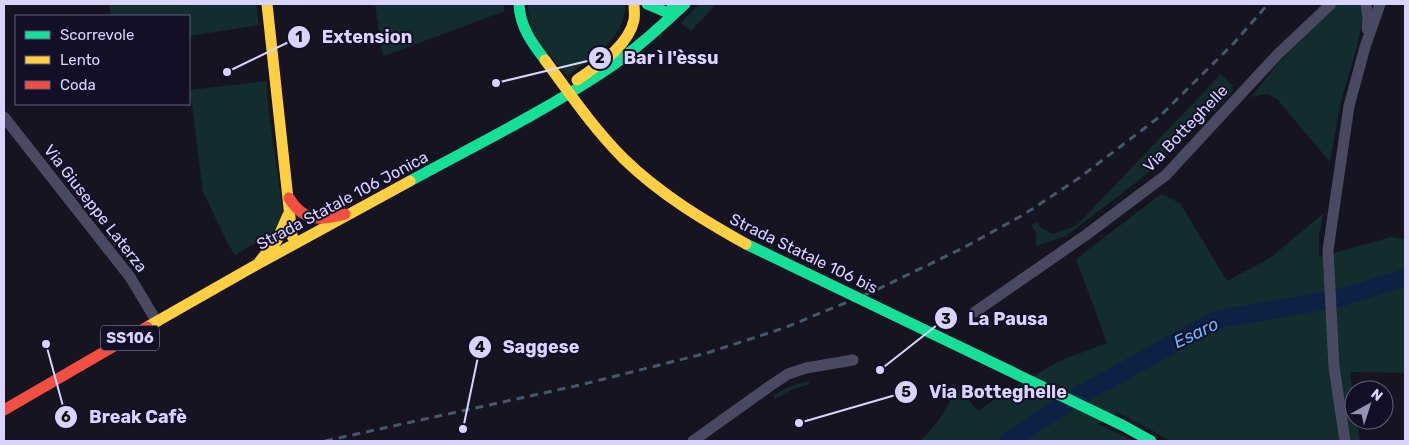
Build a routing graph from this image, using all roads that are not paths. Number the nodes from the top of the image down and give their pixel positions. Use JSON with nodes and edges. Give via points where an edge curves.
{"nodes":[{"id":1,"x":267,"y":4,"type":"edge"},
{"id":2,"x":520,"y":4,"type":"edge"},
{"id":3,"x":634,"y":4,"type":"edge"},
{"id":4,"x":647,"y":4,"type":"edge"},
{"id":5,"x":685,"y":4,"type":"edge"},
{"id":6,"x":1331,"y":4,"type":"edge"},
{"id":7,"x":1366,"y":4,"type":"edge"},
{"id":8,"x":1380,"y":4,"type":"edge"},
{"id":9,"x":673,"y":10,"type":"edge"},
{"id":10,"x":1365,"y":47,"type":"junction"},
{"id":11,"x":538,"y":111,"type":"junction"},
{"id":12,"x":4,"y":117,"type":"edge"},
{"id":13,"x":289,"y":198,"type":"junction"},
{"id":14,"x":354,"y":212,"type":"junction"},
{"id":15,"x":299,"y":242,"type":"junction"},
{"id":16,"x":256,"y":265,"type":"junction"},
{"id":17,"x":975,"y":312,"type":"dead end"},
{"id":18,"x":157,"y":322,"type":"junction"},
{"id":19,"x":853,"y":360,"type":"dead end"},
{"id":20,"x":4,"y":410,"type":"edge"},
{"id":21,"x":694,"y":441,"type":"edge"},
{"id":22,"x":1151,"y":441,"type":"edge"},
{"id":23,"x":1345,"y":441,"type":"edge"}],
"edges":[{"from":1,"to":13,"type":"main road"},
{"from":2,"to":22,"type":"main road","name":"Strada Statale 106 bis","bridge":true,"via":[[524,31],[591,122],[624,159],[680,206],[754,248]]},
{"from":3,"to":11,"type":"main road","via":[[634,20],[626,37],[610,55]]},
{"from":4,"to":9,"type":"main road"},
{"from":5,"to":9,"type":"main road","name":"Strada Statale 106 Jonica","number":"SS106"},
{"from":6,"to":17,"type":"street","name":"Via Botteghelle","via":[[1277,55],[1166,175]]},
{"from":7,"to":10,"type":"street"},
{"from":8,"to":10,"type":"street"},
{"from":9,"to":11,"type":"main road","name":"Strada Statale 106 Jonica","number":"SS106","via":[[645,41],[604,72]]},
{"from":10,"to":23,"type":"street","via":[[1349,106],[1328,250],[1334,366]]},
{"from":11,"to":14,"type":"main road","name":"Strada Statale 106 Jonica","number":"SS106"},
{"from":12,"to":18,"type":"street","name":"Via Giuseppe Laterza","via":[[130,277]]},
{"from":13,"to":14,"type":"main road","via":[[301,214],[312,218],[328,219]]},
{"from":13,"to":15,"type":"main road","via":[[303,230]]},
{"from":13,"to":16,"type":"main road","via":[[284,230]]},
{"from":14,"to":15,"type":"main road","name":"Strada Statale 106 Jonica","number":"SS106"},
{"from":15,"to":16,"type":"main road","name":"Strada Statale 106 Jonica","number":"SS106"},
{"from":16,"to":18,"type":"main road","name":"Strada Statale 106 Jonica","number":"SS106"},
{"from":18,"to":20,"type":"main road","name":"Strada Statale 106 Jonica","number":"SS106"},
{"from":19,"to":21,"type":"street","via":[[788,374]]}]}
